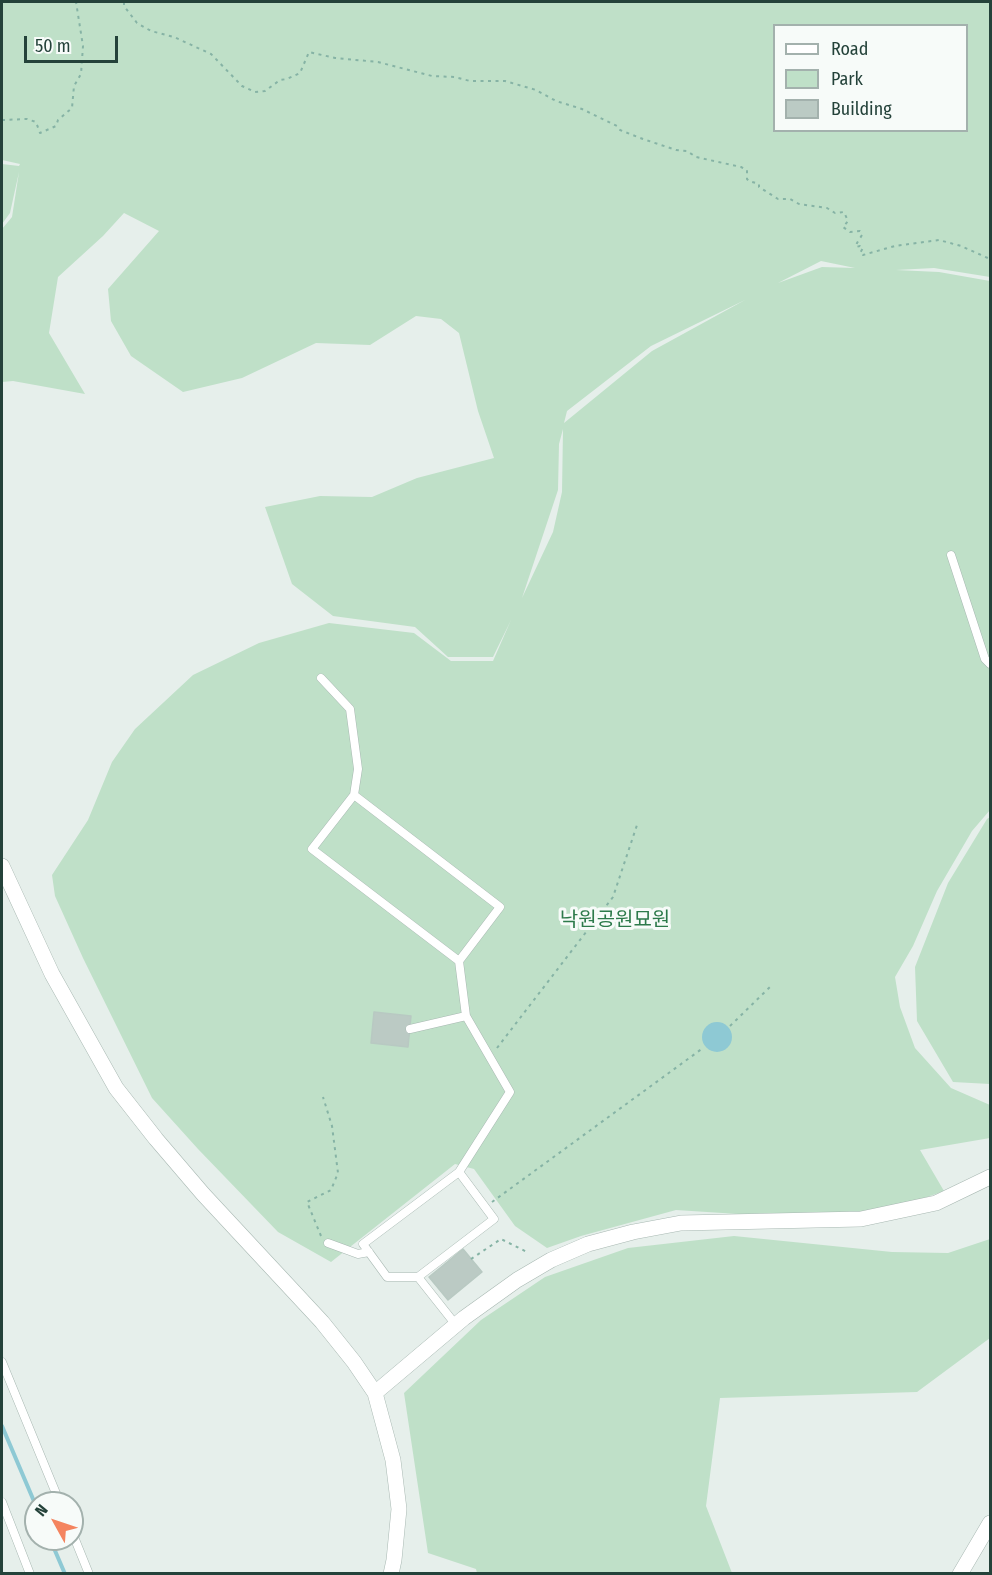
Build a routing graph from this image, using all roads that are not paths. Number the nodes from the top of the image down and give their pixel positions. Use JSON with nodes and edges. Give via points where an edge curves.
{"nodes":[{"id":1,"x":951,"y":555,"type":"dead end"},
{"id":2,"x":990,"y":664,"type":"edge"},
{"id":3,"x":321,"y":678,"type":"dead end"},
{"id":4,"x":354,"y":795,"type":"junction"},
{"id":5,"x":2,"y":866,"type":"edge"},
{"id":6,"x":459,"y":961,"type":"junction"},
{"id":7,"x":466,"y":1016,"type":"junction"},
{"id":8,"x":410,"y":1029,"type":"dead end"},
{"id":9,"x":459,"y":1172,"type":"junction"},
{"id":10,"x":990,"y":1177,"type":"edge"},
{"id":11,"x":328,"y":1243,"type":"road end"},
{"id":12,"x":369,"y":1252,"type":"junction"},
{"id":13,"x":418,"y":1277,"type":"junction"},
{"id":14,"x":456,"y":1325,"type":"junction"},
{"id":15,"x":2,"y":1362,"type":"edge"},
{"id":16,"x":375,"y":1393,"type":"junction"},
{"id":17,"x":55,"y":1491,"type":"edge"},
{"id":18,"x":2,"y":1502,"type":"edge"},
{"id":19,"x":990,"y":1523,"type":"edge"},
{"id":20,"x":80,"y":1551,"type":"edge"},
{"id":21,"x":30,"y":1574,"type":"edge"},
{"id":22,"x":89,"y":1574,"type":"edge"},
{"id":23,"x":391,"y":1574,"type":"edge"},
{"id":24,"x":960,"y":1574,"type":"edge"}],
"edges":[{"from":1,"to":2,"type":"lane","via":[[985,659]]},
{"from":3,"to":4,"type":"lane","via":[[350,709],[358,770]]},
{"from":4,"to":6,"type":"lane","via":[[500,907]]},
{"from":4,"to":6,"type":"lane","via":[[312,849]]},
{"from":5,"to":16,"type":"street","via":[[52,974],[116,1088],[203,1194],[322,1322]]},
{"from":6,"to":7,"type":"lane"},
{"from":7,"to":8,"type":"lane"},
{"from":7,"to":9,"type":"lane","via":[[510,1092]]},
{"from":9,"to":12,"type":"lane","via":[[363,1244]]},
{"from":9,"to":13,"type":"lane","via":[[494,1219]]},
{"from":10,"to":14,"type":"street","via":[[936,1203],[861,1219],[681,1223],[588,1244],[517,1280]]},
{"from":11,"to":12,"type":"lane","via":[[358,1254]]},
{"from":12,"to":13,"type":"lane","via":[[387,1276]]},
{"from":13,"to":14,"type":"lane"},
{"from":14,"to":16,"type":"street"},
{"from":15,"to":17,"type":"lane"},
{"from":16,"to":23,"type":"street","via":[[393,1460],[399,1509]]},
{"from":18,"to":21,"type":"lane"},
{"from":19,"to":24,"type":"street"},
{"from":20,"to":22,"type":"lane"}]}
